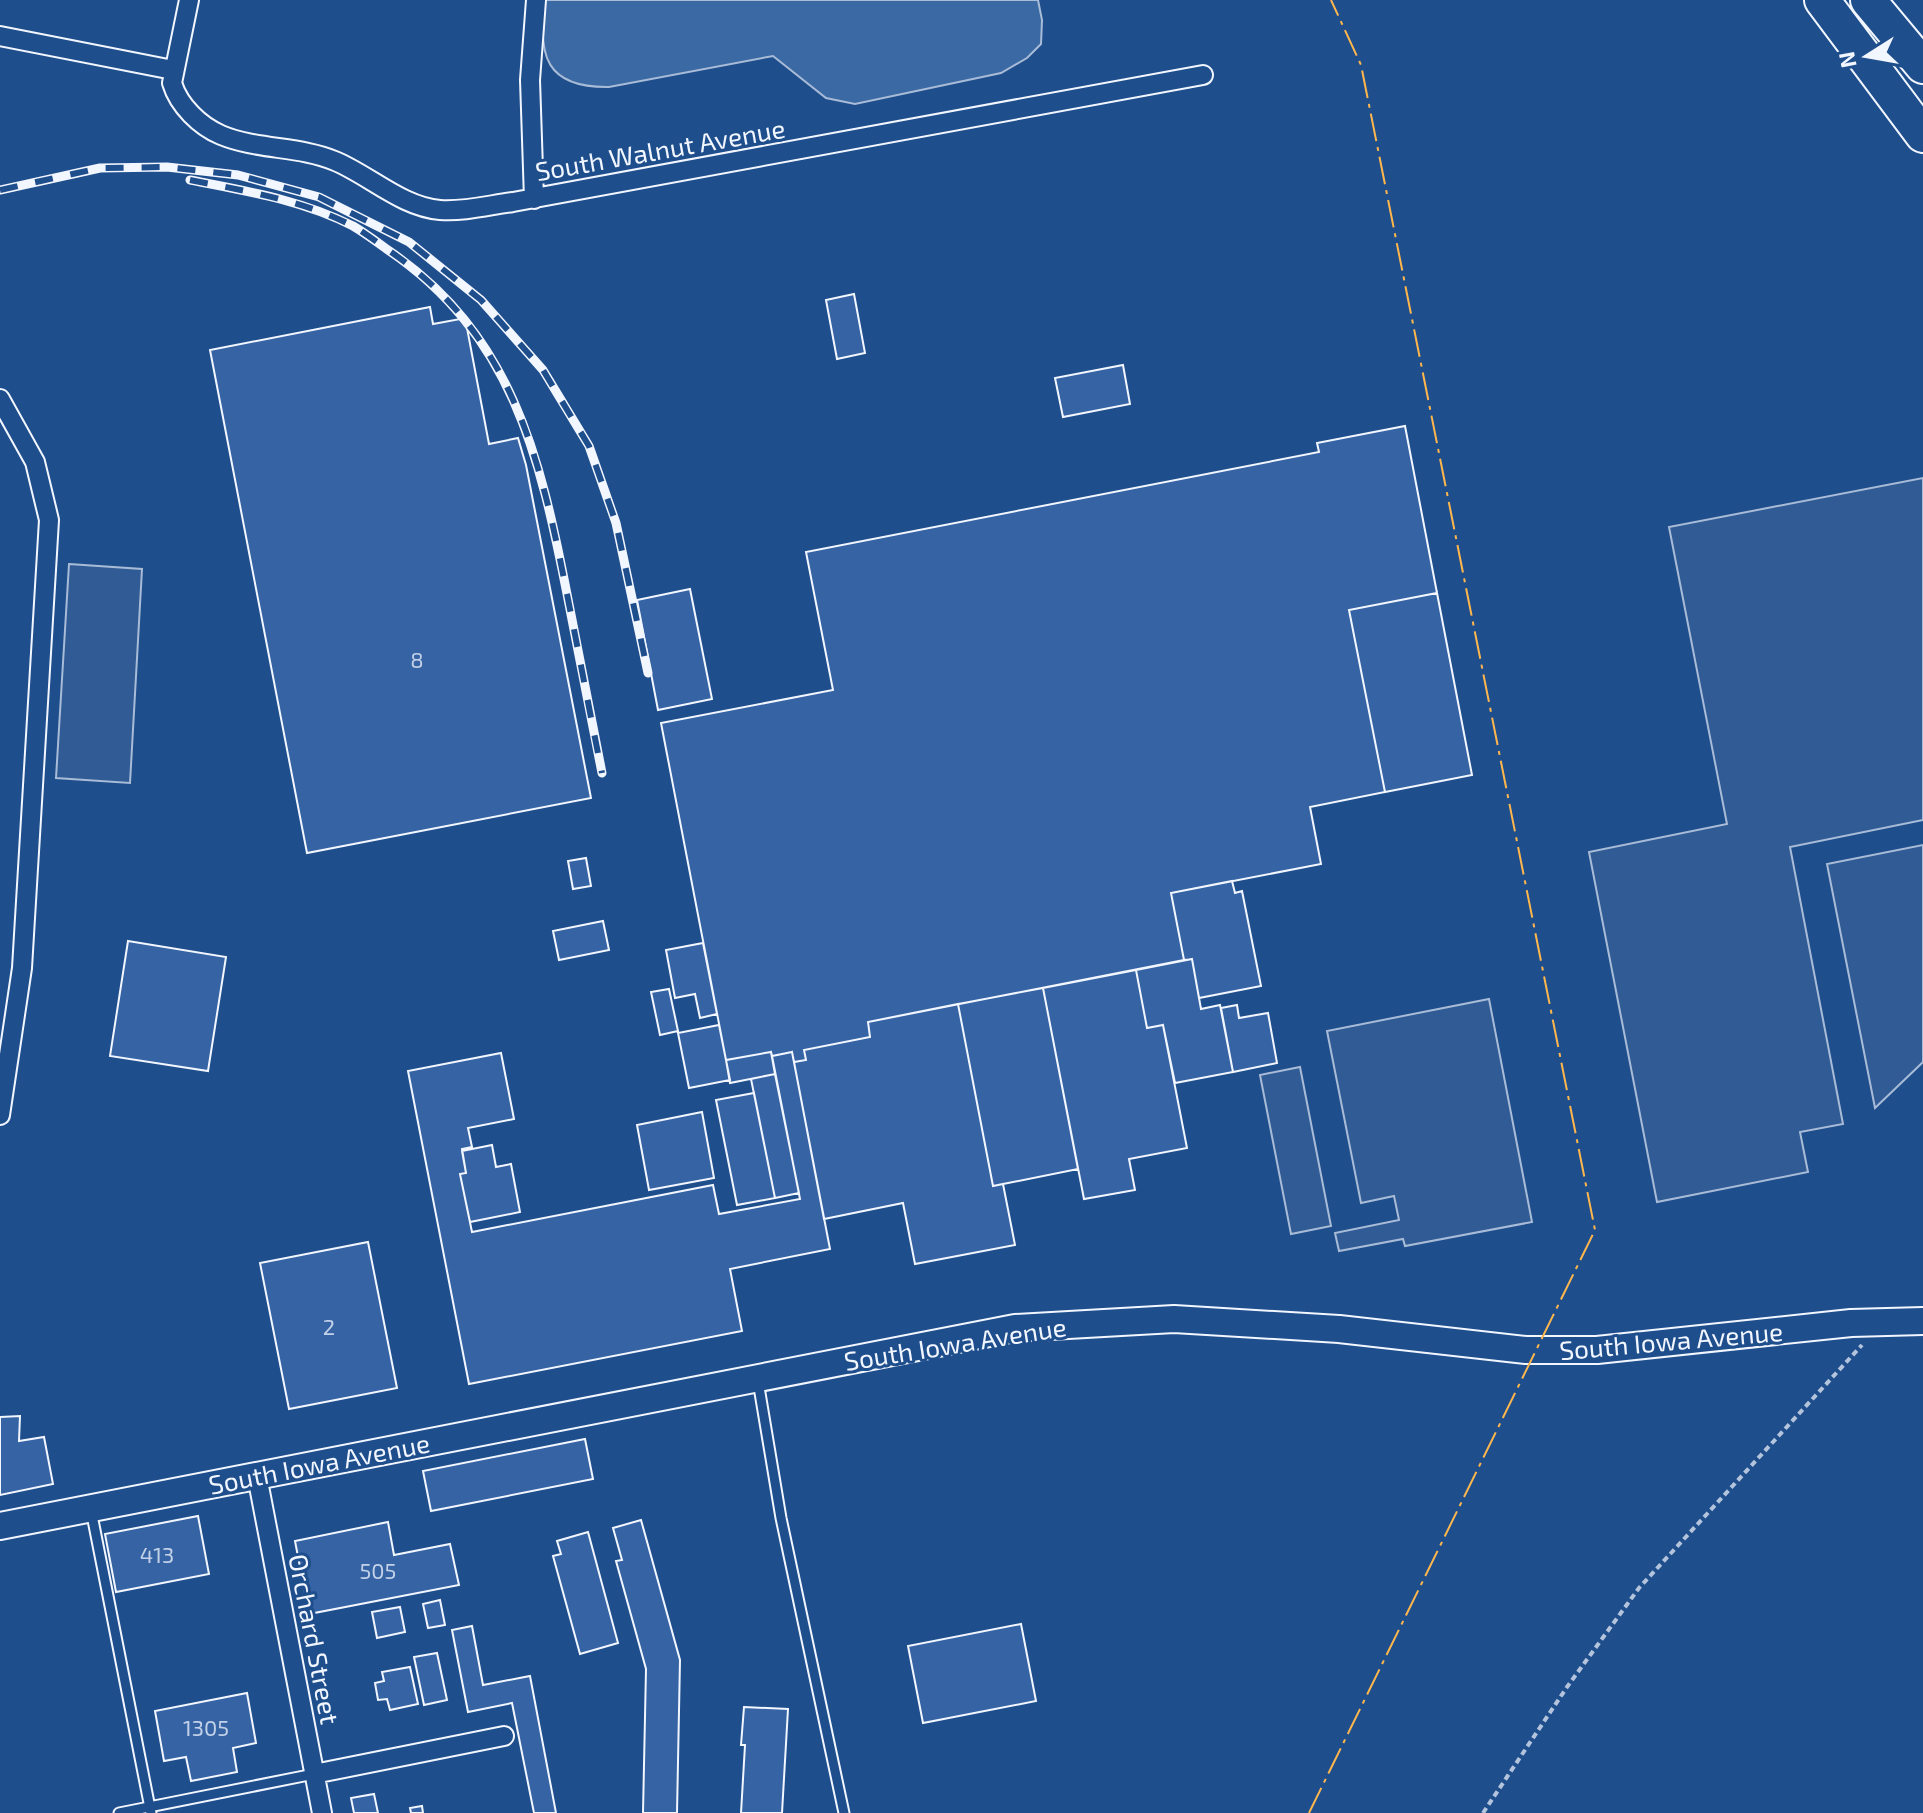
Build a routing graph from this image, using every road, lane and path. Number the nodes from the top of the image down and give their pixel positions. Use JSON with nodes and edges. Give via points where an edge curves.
{"nodes":[{"id":1,"x":189,"y":0,"type":"edge"},
{"id":2,"x":536,"y":0,"type":"edge"},
{"id":3,"x":1822,"y":0,"type":"edge"},
{"id":4,"x":1868,"y":0,"type":"edge"},
{"id":5,"x":0,"y":36,"type":"edge"},
{"id":6,"x":1923,"y":66,"type":"edge"},
{"id":7,"x":173,"y":70,"type":"junction"},
{"id":8,"x":1203,"y":75,"type":"dead end"},
{"id":9,"x":1923,"y":135,"type":"edge"},
{"id":10,"x":534,"y":199,"type":"junction"},
{"id":11,"x":0,"y":399,"type":"edge"},
{"id":12,"x":0,"y":1115,"type":"edge"},
{"id":13,"x":1923,"y":1321,"type":"edge"},
{"id":14,"x":1882,"y":1323,"type":"junction"},
{"id":15,"x":757,"y":1378,"type":"junction"},
{"id":16,"x":257,"y":1476,"type":"junction"},
{"id":17,"x":90,"y":1508,"type":"junction"},
{"id":18,"x":0,"y":1526,"type":"edge"},
{"id":19,"x":504,"y":1736,"type":"dead end"},
{"id":20,"x":314,"y":1774,"type":"junction"},
{"id":21,"x":150,"y":1810,"type":"edge"},
{"id":22,"x":119,"y":1813,"type":"edge"},
{"id":23,"x":322,"y":1813,"type":"edge"},
{"id":24,"x":844,"y":1813,"type":"edge"},
{"id":25,"x":1483,"y":1813,"type":"edge"}],
"edges":[{"from":1,"to":7,"type":"street"},
{"from":2,"to":10,"type":"street","via":[[530,80]]},
{"from":3,"to":9,"type":"highway"},
{"from":4,"to":6,"type":"highway"},
{"from":5,"to":7,"type":"street"},
{"from":7,"to":10,"type":"street","name":"South Walnut Avenue","via":[[172,83],[183,106],[221,135],[333,160],[413,203],[441,210]]},
{"from":8,"to":10,"type":"street","name":"South Walnut Avenue"},
{"from":11,"to":12,"type":"street","via":[[35,462],[49,520],[22,968]]},
{"from":13,"to":14,"type":"main road","name":"South Iowa Avenue"},
{"from":14,"to":15,"type":"main road","name":"South Iowa Avenue","via":[[1597,1350],[1526,1350],[1244,1322],[1108,1321],[1015,1328]]},
{"from":14,"to":25,"type":"path","via":[[1639,1588]]},
{"from":15,"to":16,"type":"main road","name":"South Iowa Avenue"},
{"from":15,"to":24,"type":"lane"},
{"from":16,"to":17,"type":"main road","name":"South Iowa Avenue"},
{"from":16,"to":20,"type":"street","name":"Orchard Street"},
{"from":17,"to":18,"type":"main road","name":"South Iowa Avenue"},
{"from":17,"to":21,"type":"lane"},
{"from":19,"to":20,"type":"street"},
{"from":20,"to":21,"type":"lane"},
{"from":20,"to":23,"type":"street","name":"Orchard Street"},
{"from":21,"to":22,"type":"lane"}]}
